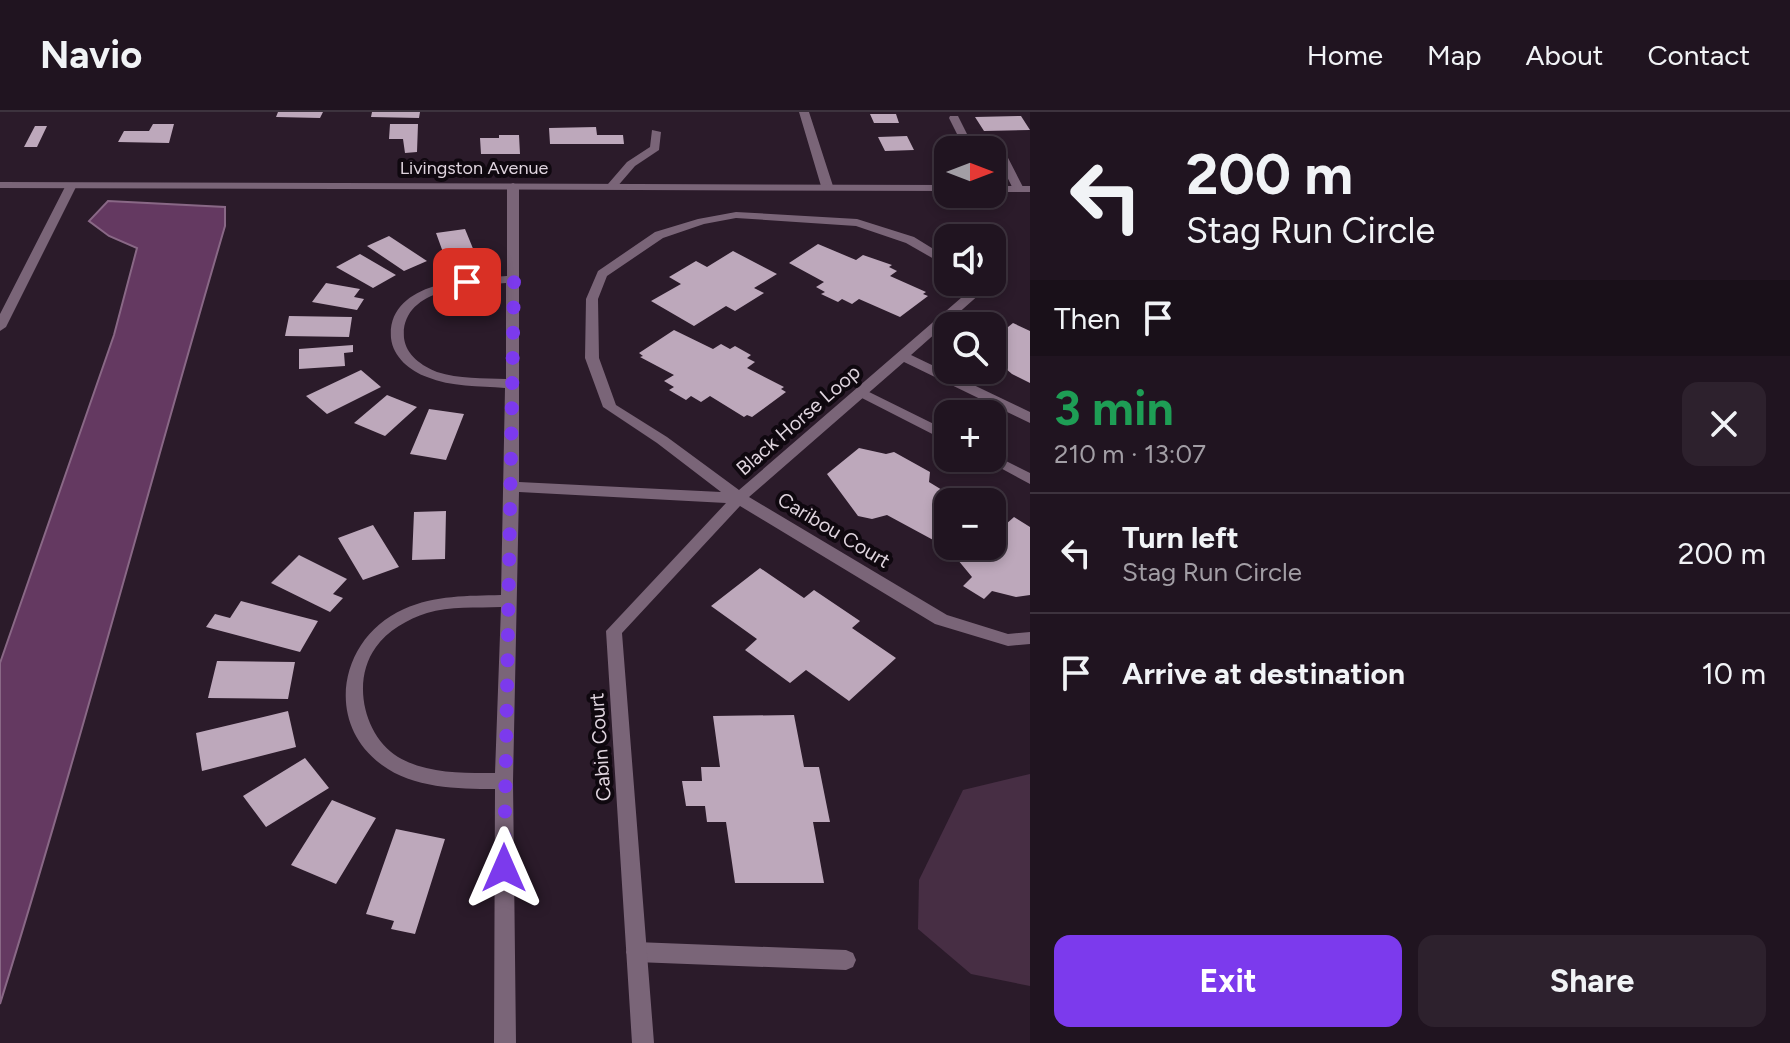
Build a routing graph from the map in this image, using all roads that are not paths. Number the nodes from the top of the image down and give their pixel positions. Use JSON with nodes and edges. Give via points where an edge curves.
{"nodes":[{"id":1,"x":804,"y":112,"type":"edge"},
{"id":2,"x":954,"y":118,"type":"dead end"},
{"id":3,"x":656,"y":132,"type":"dead end"},
{"id":4,"x":0,"y":185,"type":"edge"},
{"id":5,"x":71,"y":185,"type":"junction"},
{"id":6,"x":513,"y":186,"type":"junction"},
{"id":7,"x":612,"y":186,"type":"junction"},
{"id":8,"x":827,"y":186,"type":"junction"},
{"id":9,"x":934,"y":188,"type":"edge"},
{"id":10,"x":1024,"y":189,"type":"edge"},
{"id":11,"x":934,"y":255,"type":"edge"},
{"id":12,"x":514,"y":279,"type":"junction"},
{"id":13,"x":971,"y":296,"type":"edge"},
{"id":14,"x":0,"y":327,"type":"edge"},
{"id":15,"x":902,"y":356,"type":"junction"},
{"id":16,"x":513,"y":384,"type":"junction"},
{"id":17,"x":861,"y":392,"type":"junction"},
{"id":18,"x":1030,"y":418,"type":"edge"},
{"id":19,"x":934,"y":430,"type":"edge"},
{"id":20,"x":1006,"y":467,"type":"edge"},
{"id":21,"x":1030,"y":479,"type":"edge"},
{"id":22,"x":512,"y":487,"type":"junction"},
{"id":23,"x":739,"y":498,"type":"junction"},
{"id":24,"x":507,"y":601,"type":"junction"},
{"id":25,"x":1030,"y":638,"type":"edge"},
{"id":26,"x":504,"y":781,"type":"junction"},
{"id":27,"x":636,"y":952,"type":"junction"},
{"id":28,"x":846,"y":960,"type":"dead end"},
{"id":29,"x":505,"y":1043,"type":"edge"},
{"id":30,"x":643,"y":1043,"type":"edge"}],
"edges":[{"from":1,"to":8,"type":"street"},
{"from":2,"to":10,"type":"street","via":[[965,140],[1001,154]]},
{"from":3,"to":7,"type":"street","via":[[655,148]]},
{"from":4,"to":5,"type":"street","name":"Livingston Avenue"},
{"from":5,"to":6,"type":"street","name":"Livingston Avenue"},
{"from":5,"to":14,"type":"street"},
{"from":6,"to":7,"type":"street","name":"Livingston Avenue"},
{"from":6,"to":12,"type":"street"},
{"from":7,"to":8,"type":"street","name":"Livingston Avenue"},
{"from":8,"to":9,"type":"street","name":"Livingston Avenue"},
{"from":11,"to":23,"type":"street","name":"Black Horse Loop","via":[[910,240],[857,223],[736,215],[659,235],[602,274],[592,299],[592,358],[610,407]]},
{"from":12,"to":16,"type":"street"},
{"from":12,"to":16,"type":"street","via":[[467,282],[430,292],[414,301],[397,327],[405,357],[418,368],[434,375]]},
{"from":13,"to":15,"type":"street","name":"Black Horse Loop"},
{"from":15,"to":17,"type":"street","name":"Black Horse Loop"},
{"from":15,"to":18,"type":"street"},
{"from":16,"to":22,"type":"street"},
{"from":17,"to":19,"type":"street"},
{"from":17,"to":23,"type":"street","name":"Black Horse Loop"},
{"from":20,"to":21,"type":"street"},
{"from":22,"to":23,"type":"street","name":"Caribou Court"},
{"from":22,"to":24,"type":"street"},
{"from":23,"to":25,"type":"street","name":"Caribou Court","via":[[941,620],[1008,640]]},
{"from":23,"to":27,"type":"street","name":"Cabin Court","via":[[614,631]]},
{"from":24,"to":26,"type":"street"},
{"from":24,"to":26,"type":"street","via":[[436,605],[386,627],[368,645],[356,670],[355,709],[367,738],[389,760],[425,776]]},
{"from":26,"to":29,"type":"street"},
{"from":27,"to":28,"type":"street"},
{"from":27,"to":30,"type":"street","name":"Cabin Court"}]}
